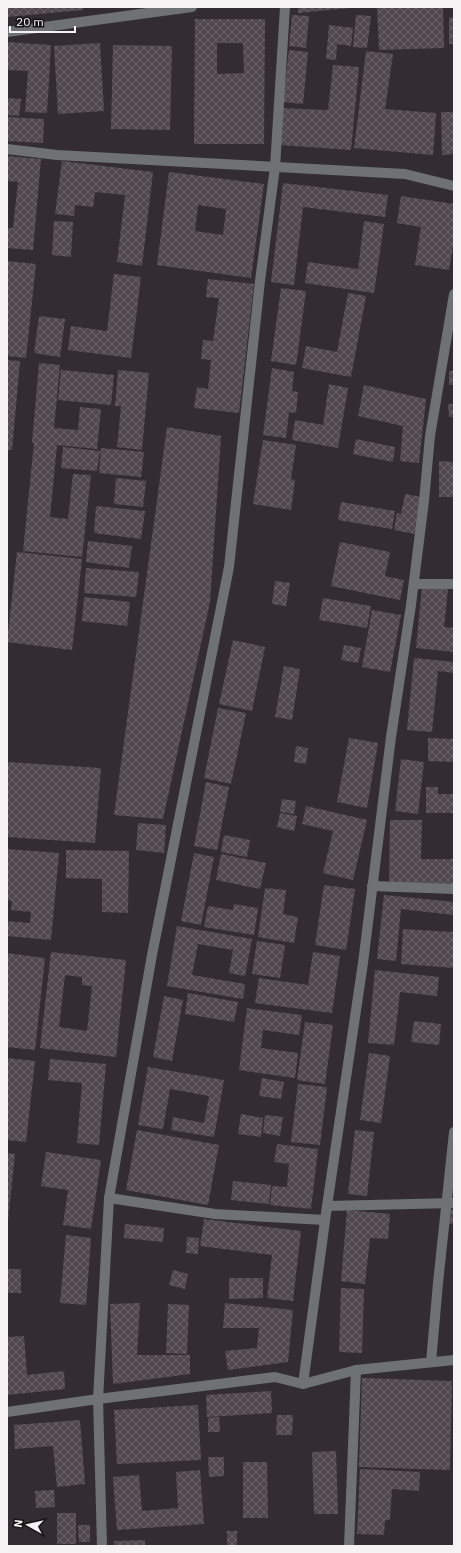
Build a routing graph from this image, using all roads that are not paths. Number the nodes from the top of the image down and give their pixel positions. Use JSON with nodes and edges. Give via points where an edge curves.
{"nodes":[{"id":1,"x":192,"y":7,"type":"edge"},
{"id":2,"x":285,"y":7,"type":"edge"},
{"id":3,"x":7,"y":32,"type":"edge"},
{"id":4,"x":7,"y":149,"type":"edge"},
{"id":5,"x":275,"y":167,"type":"junction"},
{"id":6,"x":454,"y":186,"type":"edge"},
{"id":7,"x":454,"y":294,"type":"edge"},
{"id":8,"x":414,"y":584,"type":"junction"},
{"id":9,"x":454,"y":584,"type":"edge"},
{"id":10,"x":372,"y":886,"type":"junction"},
{"id":11,"x":454,"y":889,"type":"edge"},
{"id":12,"x":454,"y":1132,"type":"edge"},
{"id":13,"x":109,"y":1198,"type":"junction"},
{"id":14,"x":450,"y":1203,"type":"edge"},
{"id":15,"x":327,"y":1206,"type":"junction"},
{"id":16,"x":325,"y":1220,"type":"junction"},
{"id":17,"x":454,"y":1360,"type":"edge"},
{"id":18,"x":431,"y":1362,"type":"junction"},
{"id":19,"x":356,"y":1370,"type":"junction"},
{"id":20,"x":303,"y":1384,"type":"junction"},
{"id":21,"x":98,"y":1399,"type":"junction"},
{"id":22,"x":7,"y":1412,"type":"edge"},
{"id":23,"x":102,"y":1546,"type":"edge"},
{"id":24,"x":349,"y":1546,"type":"edge"}],
"edges":[{"from":1,"to":3,"type":"street"},
{"from":2,"to":5,"type":"street"},
{"from":4,"to":5,"type":"street","via":[[57,155]]},
{"from":5,"to":6,"type":"street","via":[[405,174]]},
{"from":5,"to":13,"type":"street","via":[[229,567],[152,955]]},
{"from":7,"to":8,"type":"street","via":[[430,436]]},
{"from":8,"to":9,"type":"street"},
{"from":8,"to":10,"type":"street"},
{"from":10,"to":11,"type":"street"},
{"from":10,"to":15,"type":"street"},
{"from":12,"to":14,"type":"street"},
{"from":13,"to":16,"type":"street","via":[[215,1214]]},
{"from":13,"to":21,"type":"street"},
{"from":14,"to":15,"type":"street"},
{"from":14,"to":18,"type":"street"},
{"from":15,"to":16,"type":"street"},
{"from":16,"to":20,"type":"street"},
{"from":17,"to":18,"type":"street"},
{"from":18,"to":19,"type":"street"},
{"from":19,"to":20,"type":"street"},
{"from":19,"to":24,"type":"street"},
{"from":20,"to":21,"type":"street","via":[[275,1377]]},
{"from":21,"to":22,"type":"street"},
{"from":21,"to":23,"type":"street"}]}
